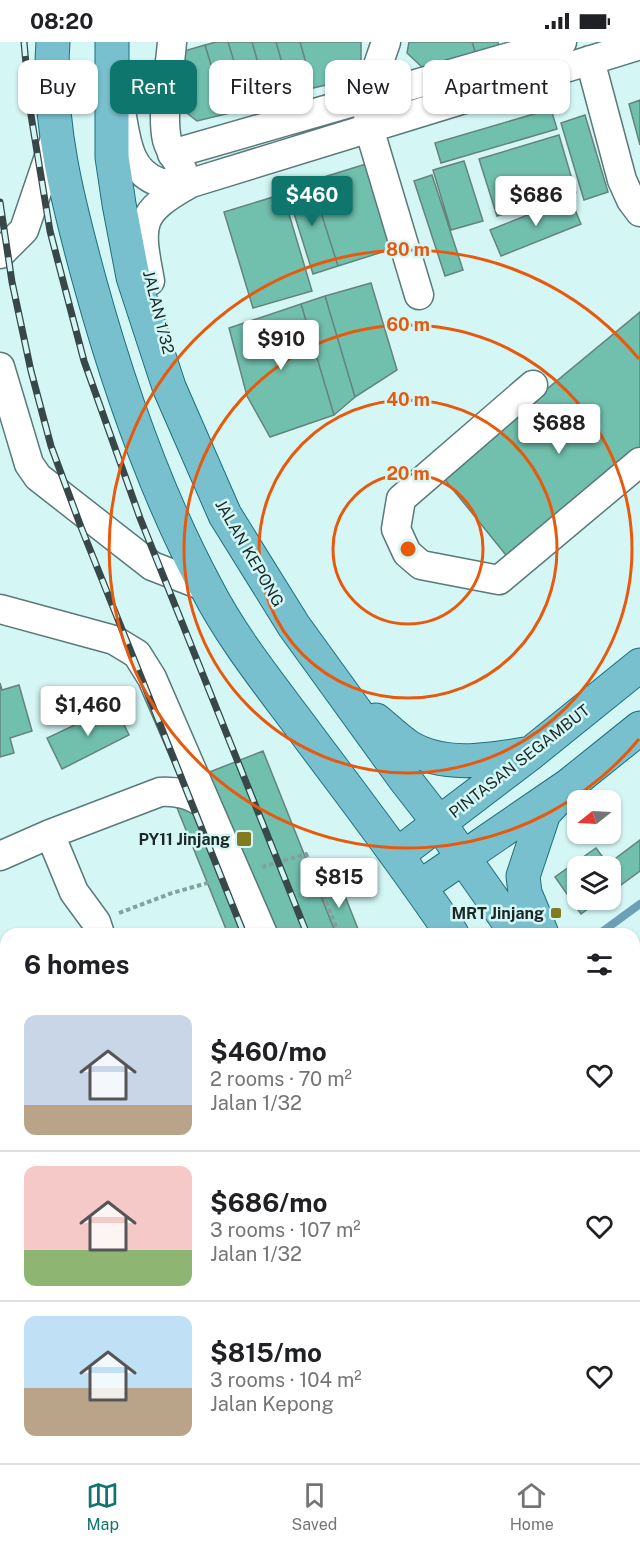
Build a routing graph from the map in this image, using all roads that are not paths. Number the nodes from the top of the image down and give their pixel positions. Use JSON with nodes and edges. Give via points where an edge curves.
{"nodes":[{"id":1,"x":172,"y":42,"type":"edge"},
{"id":2,"x":386,"y":42,"type":"edge"},
{"id":3,"x":562,"y":42,"type":"edge"},
{"id":4,"x":52,"y":45,"type":"edge"},
{"id":5,"x":640,"y":45,"type":"edge"},
{"id":6,"x":112,"y":50,"type":"edge"},
{"id":7,"x":380,"y":60,"type":"edge"},
{"id":8,"x":590,"y":60,"type":"junction"},
{"id":9,"x":411,"y":85,"type":"edge"},
{"id":10,"x":325,"y":109,"type":"edge"},
{"id":11,"x":368,"y":114,"type":"edge"},
{"id":12,"x":369,"y":128,"type":"junction"},
{"id":13,"x":57,"y":133,"type":"junction"},
{"id":14,"x":172,"y":154,"type":"junction"},
{"id":15,"x":192,"y":183,"type":"junction"},
{"id":16,"x":640,"y":212,"type":"edge"},
{"id":17,"x":0,"y":254,"type":"edge"},
{"id":18,"x":419,"y":295,"type":"dead end"},
{"id":19,"x":0,"y":367,"type":"edge"},
{"id":20,"x":538,"y":391,"type":"dead end"},
{"id":21,"x":200,"y":459,"type":"junction"},
{"id":22,"x":640,"y":462,"type":"edge"},
{"id":23,"x":206,"y":587,"type":"junction"},
{"id":24,"x":0,"y":609,"type":"edge"},
{"id":25,"x":640,"y":665,"type":"edge"},
{"id":26,"x":346,"y":697,"type":"junction"},
{"id":27,"x":640,"y":728,"type":"edge"},
{"id":28,"x":182,"y":750,"type":"junction"},
{"id":29,"x":531,"y":753,"type":"junction"},
{"id":30,"x":569,"y":785,"type":"junction"},
{"id":31,"x":160,"y":792,"type":"junction"},
{"id":32,"x":205,"y":804,"type":"junction"},
{"id":33,"x":439,"y":823,"type":"junction"},
{"id":34,"x":50,"y":834,"type":"junction"},
{"id":35,"x":397,"y":855,"type":"junction"},
{"id":36,"x":0,"y":856,"type":"edge"},
{"id":37,"x":464,"y":857,"type":"junction"},
{"id":38,"x":420,"y":887,"type":"junction"},
{"id":39,"x":98,"y":928,"type":"edge"},
{"id":40,"x":260,"y":928,"type":"edge"},
{"id":41,"x":448,"y":928,"type":"edge"},
{"id":42,"x":513,"y":928,"type":"edge"},
{"id":43,"x":540,"y":928,"type":"edge"}],
"edges":[{"from":1,"to":14,"type":"street","via":[[165,122]]},
{"from":2,"to":7,"type":"street"},
{"from":3,"to":9,"type":"street"},
{"from":4,"to":13,"type":"main road"},
{"from":5,"to":8,"type":"street","name":"JALAN 1/32"},
{"from":6,"to":15,"type":"street","name":"JALAN 1/32","via":[[128,149],[136,167],[160,182]]},
{"from":6,"to":21,"type":"main road","name":"JALAN KEPONG","via":[[112,157],[133,277],[169,387]]},
{"from":8,"to":12,"type":"street","name":"JALAN 1/32"},
{"from":8,"to":16,"type":"street","via":[[622,180]]},
{"from":10,"to":14,"type":"street"},
{"from":11,"to":12,"type":"street"},
{"from":12,"to":15,"type":"street","name":"JALAN 1/32"},
{"from":12,"to":18,"type":"street"},
{"from":13,"to":17,"type":"street","via":[[24,230]]},
{"from":13,"to":23,"type":"main road","via":[[67,199],[119,382],[141,445]]},
{"from":14,"to":15,"type":"street"},
{"from":15,"to":21,"type":"street","name":"JALAN 1/32","via":[[154,208],[143,231],[157,315]]},
{"from":19,"to":23,"type":"street","via":[[29,464],[38,477],[152,566]]},
{"from":20,"to":22,"type":"street","via":[[417,504],[413,525],[423,543],[436,551],[497,563],[542,543]]},
{"from":21,"to":26,"type":"main road","name":"JALAN KEPONG","via":[[225,514],[294,627]]},
{"from":23,"to":35,"type":"main road","via":[[284,705]]},
{"from":24,"to":28,"type":"street","via":[[114,640],[137,654],[152,678]]},
{"from":25,"to":29,"type":"main road","name":"PINTASAN SEGAMBUT"},
{"from":26,"to":29,"type":"main road","via":[[411,747],[430,755],[482,761]]},
{"from":26,"to":33,"type":"main road","name":"JALAN KEPONG"},
{"from":27,"to":30,"type":"main road"},
{"from":28,"to":31,"type":"street","via":[[176,773]]},
{"from":28,"to":32,"type":"street"},
{"from":29,"to":33,"type":"main road","name":"PINTASAN SEGAMBUT"},
{"from":30,"to":37,"type":"main road"},
{"from":30,"to":43,"type":"main road","via":[[544,813],[524,870],[525,893]]},
{"from":31,"to":32,"type":"street","via":[[185,794]]},
{"from":31,"to":34,"type":"street"},
{"from":32,"to":40,"type":"street"},
{"from":33,"to":35,"type":"main road","name":"PINTASAN SEGAMBUT"},
{"from":33,"to":37,"type":"main road","name":"JALAN KEPONG"},
{"from":34,"to":36,"type":"street"},
{"from":34,"to":39,"type":"street","via":[[74,892]]},
{"from":35,"to":38,"type":"main road"},
{"from":37,"to":38,"type":"main road"},
{"from":37,"to":42,"type":"main road","name":"JALAN KEPONG"},
{"from":38,"to":41,"type":"main road"}]}
